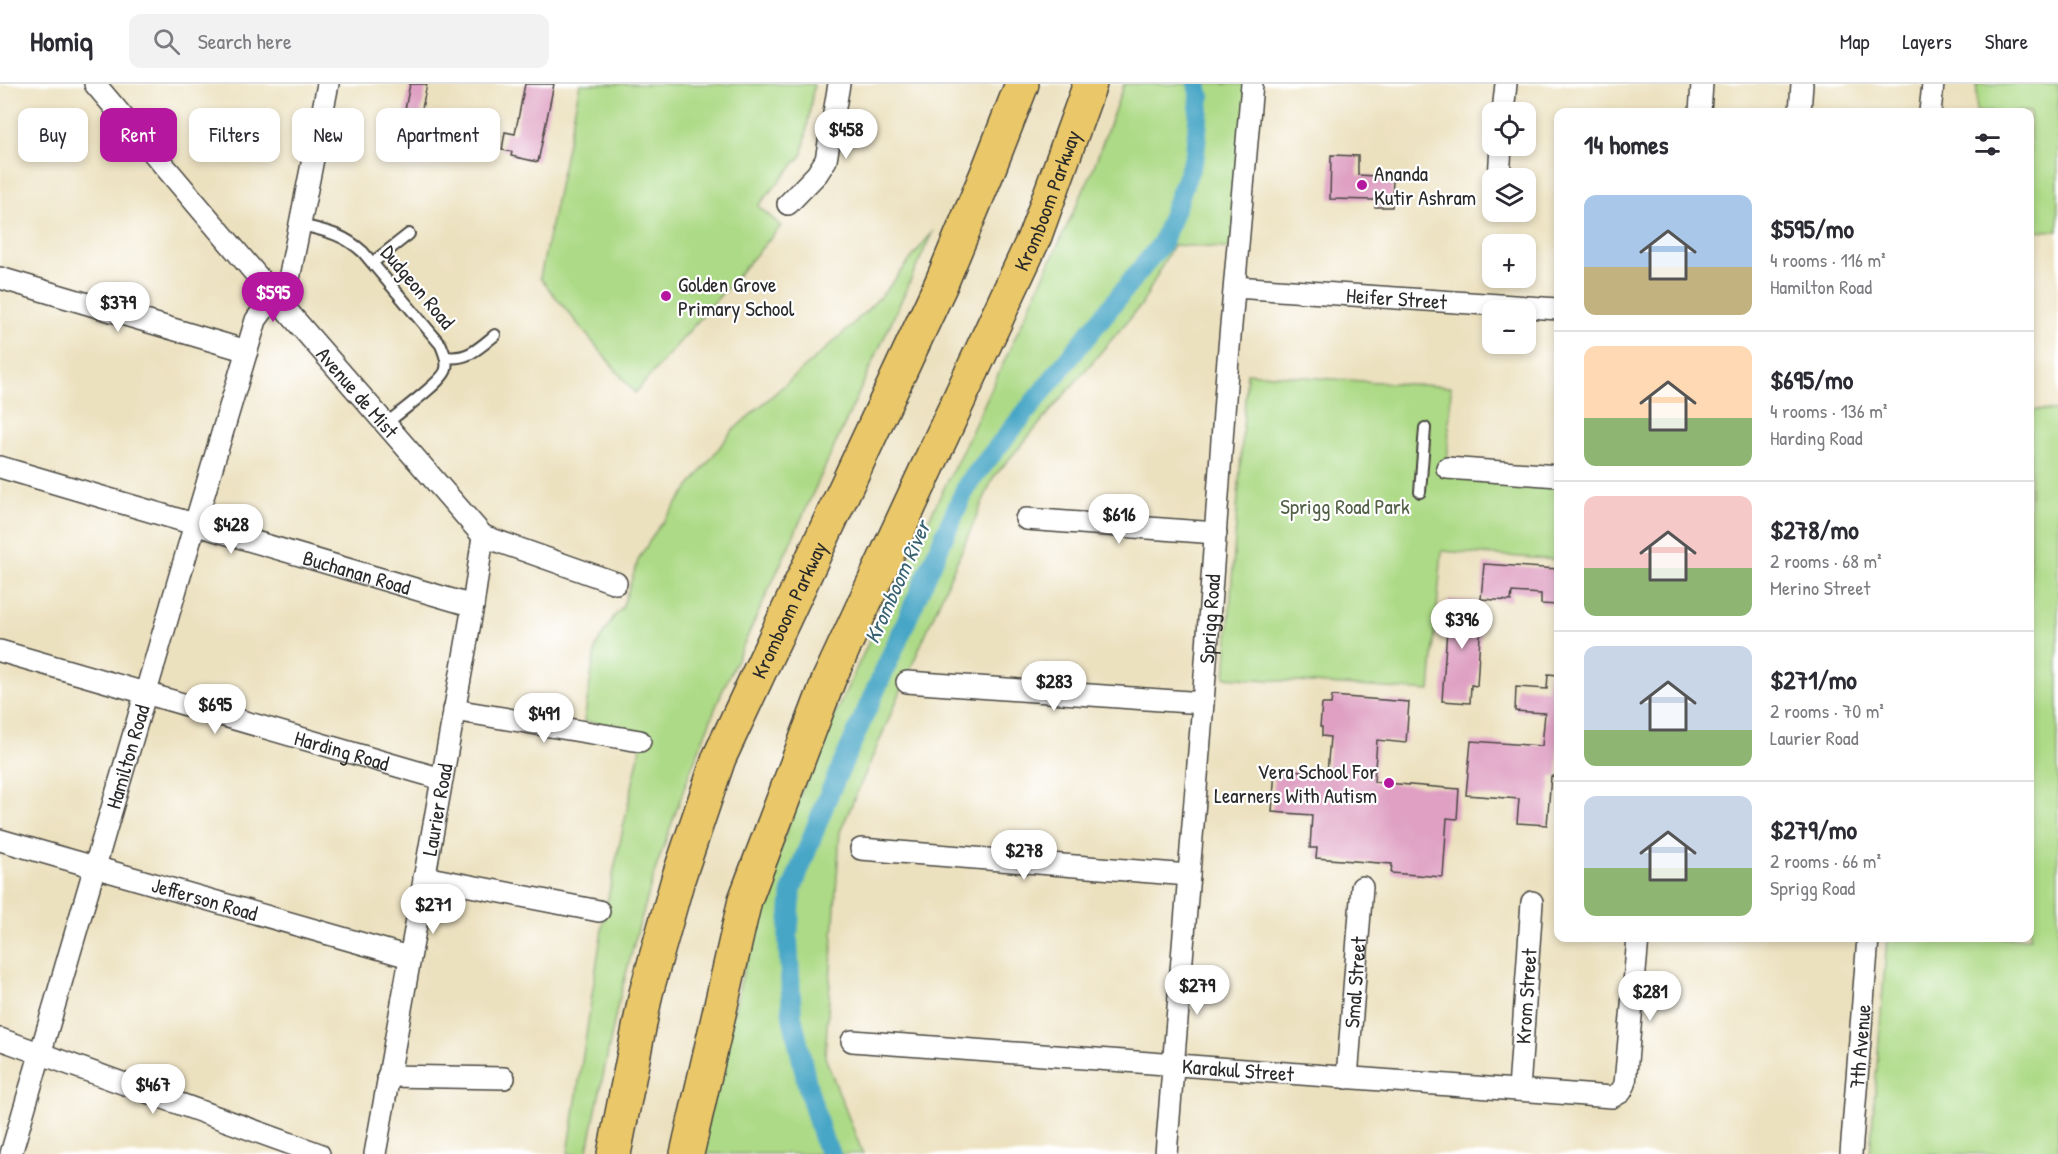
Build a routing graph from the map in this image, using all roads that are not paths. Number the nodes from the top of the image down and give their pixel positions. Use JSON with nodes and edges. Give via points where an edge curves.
{"nodes":[{"id":1,"x":95,"y":84,"type":"edge"},
{"id":2,"x":328,"y":84,"type":"edge"},
{"id":3,"x":839,"y":84,"type":"edge"},
{"id":4,"x":1022,"y":84,"type":"edge"},
{"id":5,"x":1090,"y":84,"type":"edge"},
{"id":6,"x":1113,"y":84,"type":"edge"},
{"id":7,"x":1252,"y":84,"type":"edge"},
{"id":8,"x":1506,"y":84,"type":"edge"},
{"id":9,"x":1702,"y":84,"type":"edge"},
{"id":10,"x":1802,"y":84,"type":"edge"},
{"id":11,"x":1933,"y":84,"type":"edge"},
{"id":12,"x":1504,"y":102,"type":"edge"},
{"id":13,"x":1700,"y":108,"type":"edge"},
{"id":14,"x":1800,"y":108,"type":"edge"},
{"id":15,"x":1930,"y":108,"type":"edge"},
{"id":16,"x":788,"y":204,"type":"dead end"},
{"id":17,"x":301,"y":225,"type":"junction"},
{"id":18,"x":409,"y":234,"type":"dead end"},
{"id":19,"x":1035,"y":236,"type":"junction"},
{"id":20,"x":372,"y":263,"type":"junction"},
{"id":21,"x":0,"y":278,"type":"edge"},
{"id":22,"x":1235,"y":287,"type":"junction"},
{"id":23,"x":276,"y":298,"type":"junction"},
{"id":24,"x":1554,"y":309,"type":"edge"},
{"id":25,"x":495,"y":335,"type":"dead end"},
{"id":26,"x":247,"y":351,"type":"junction"},
{"id":27,"x":446,"y":357,"type":"junction"},
{"id":28,"x":386,"y":424,"type":"junction"},
{"id":29,"x":1425,"y":429,"type":"dead end"},
{"id":30,"x":0,"y":467,"type":"edge"},
{"id":31,"x":1434,"y":467,"type":"junction"},
{"id":32,"x":1554,"y":476,"type":"edge"},
{"id":33,"x":1420,"y":492,"type":"dead end"},
{"id":34,"x":1026,"y":519,"type":"dead end"},
{"id":35,"x":195,"y":524,"type":"junction"},
{"id":36,"x":1216,"y":533,"type":"junction"},
{"id":37,"x":483,"y":536,"type":"junction"},
{"id":38,"x":616,"y":583,"type":"dead end"},
{"id":39,"x":473,"y":606,"type":"junction"},
{"id":40,"x":0,"y":651,"type":"edge"},
{"id":41,"x":907,"y":682,"type":"dead end"},
{"id":42,"x":145,"y":694,"type":"junction"},
{"id":43,"x":1203,"y":703,"type":"junction"},
{"id":44,"x":454,"y":710,"type":"junction"},
{"id":45,"x":640,"y":741,"type":"dead end"},
{"id":46,"x":442,"y":779,"type":"junction"},
{"id":47,"x":0,"y":840,"type":"edge"},
{"id":48,"x":861,"y":849,"type":"dead end"},
{"id":49,"x":95,"y":868,"type":"junction"},
{"id":50,"x":1189,"y":875,"type":"junction"},
{"id":51,"x":424,"y":877,"type":"junction"},
{"id":52,"x":1362,"y":887,"type":"dead end"},
{"id":53,"x":1532,"y":902,"type":"dead end"},
{"id":54,"x":599,"y":911,"type":"dead end"},
{"id":55,"x":1638,"y":942,"type":"edge"},
{"id":56,"x":1868,"y":942,"type":"edge"},
{"id":57,"x":409,"y":957,"type":"junction"},
{"id":58,"x":0,"y":1039,"type":"edge"},
{"id":59,"x":852,"y":1041,"type":"dead end"},
{"id":60,"x":41,"y":1054,"type":"junction"},
{"id":61,"x":1173,"y":1064,"type":"junction"},
{"id":62,"x":388,"y":1076,"type":"junction"},
{"id":63,"x":504,"y":1078,"type":"dead end"},
{"id":64,"x":1347,"y":1078,"type":"junction"},
{"id":65,"x":1519,"y":1090,"type":"junction"},
{"id":66,"x":11,"y":1154,"type":"edge"},
{"id":67,"x":318,"y":1154,"type":"edge"},
{"id":68,"x":375,"y":1154,"type":"edge"},
{"id":69,"x":614,"y":1154,"type":"edge"},
{"id":70,"x":687,"y":1154,"type":"edge"},
{"id":71,"x":1166,"y":1154,"type":"edge"},
{"id":72,"x":1851,"y":1154,"type":"edge"}],
"edges":[{"from":1,"to":23,"type":"street","name":"Avenue de Mist"},
{"from":2,"to":17,"type":"street","name":"Hamilton Road"},
{"from":3,"to":16,"type":"street","via":[[826,160]]},
{"from":4,"to":69,"type":"highway","name":"Kromboom Parkway","via":[[941,284],[719,758],[678,879],[646,993]]},
{"from":5,"to":19,"type":"highway","name":"Kromboom Parkway"},
{"from":6,"to":19,"type":"highway","via":[[1066,195]]},
{"from":7,"to":22,"type":"street","name":"Sprigg Road"},
{"from":8,"to":12,"type":"street"},
{"from":9,"to":13,"type":"street"},
{"from":10,"to":14,"type":"street"},
{"from":11,"to":15,"type":"street"},
{"from":17,"to":20,"type":"lane","name":"Dudgeon Road","via":[[350,240]]},
{"from":17,"to":23,"type":"street","name":"Hamilton Road","via":[[288,284]]},
{"from":18,"to":20,"type":"lane"},
{"from":19,"to":70,"type":"highway","name":"Kromboom Parkway","via":[[829,679],[745,900]]},
{"from":20,"to":27,"type":"lane","name":"Dudgeon Road","via":[[441,345]]},
{"from":21,"to":26,"type":"street"},
{"from":22,"to":24,"type":"street","name":"Heifer Street"},
{"from":22,"to":36,"type":"street","name":"Sprigg Road"},
{"from":23,"to":26,"type":"street","name":"Hamilton Road","via":[[256,320]]},
{"from":23,"to":28,"type":"street","name":"Avenue de Mist"},
{"from":25,"to":27,"type":"lane","via":[[470,355]]},
{"from":26,"to":35,"type":"street","name":"Hamilton Road"},
{"from":27,"to":28,"type":"lane","name":"Dudgeon Road","via":[[446,370],[440,380]]},
{"from":28,"to":37,"type":"street","name":"Avenue de Mist"},
{"from":29,"to":31,"type":"lane"},
{"from":30,"to":35,"type":"street","name":"Buchanan Road"},
{"from":31,"to":32,"type":"street"},
{"from":31,"to":33,"type":"lane"},
{"from":34,"to":36,"type":"street"},
{"from":35,"to":39,"type":"street","name":"Buchanan Road"},
{"from":35,"to":42,"type":"street","name":"Hamilton Road"},
{"from":36,"to":43,"type":"street","name":"Sprigg Road"},
{"from":37,"to":38,"type":"street","name":"Avenue de Mist"},
{"from":37,"to":39,"type":"street","name":"Laurier Road"},
{"from":39,"to":44,"type":"street","name":"Laurier Road"},
{"from":40,"to":42,"type":"street","name":"Harding Road"},
{"from":41,"to":43,"type":"street"},
{"from":42,"to":46,"type":"street","name":"Harding Road"},
{"from":42,"to":49,"type":"street","name":"Hamilton Road"},
{"from":43,"to":50,"type":"street","name":"Sprigg Road"},
{"from":44,"to":45,"type":"street"},
{"from":44,"to":46,"type":"street","name":"Laurier Road"},
{"from":46,"to":51,"type":"street","name":"Laurier Road"},
{"from":47,"to":49,"type":"street","name":"Jefferson Road"},
{"from":48,"to":50,"type":"street"},
{"from":49,"to":57,"type":"street","name":"Jefferson Road"},
{"from":49,"to":60,"type":"street","name":"Hamilton Road"},
{"from":50,"to":61,"type":"street","name":"Sprigg Road"},
{"from":51,"to":54,"type":"street"},
{"from":51,"to":57,"type":"street","name":"Laurier Road"},
{"from":52,"to":64,"type":"street","name":"Smal Street"},
{"from":53,"to":65,"type":"street","name":"Krom Street"},
{"from":55,"to":65,"type":"street","name":"Karakul Street","via":[[1625,1084],[1621,1092],[1612,1097]]},
{"from":56,"to":72,"type":"street","name":"7th Avenue"},
{"from":57,"to":62,"type":"street","name":"Laurier Road"},
{"from":58,"to":60,"type":"street"},
{"from":59,"to":61,"type":"street","name":"Karakul Street"},
{"from":60,"to":66,"type":"street","name":"Hamilton Road"},
{"from":60,"to":67,"type":"street"},
{"from":61,"to":64,"type":"street","name":"Karakul Street"},
{"from":61,"to":71,"type":"street","name":"Sprigg Road"},
{"from":62,"to":63,"type":"street"},
{"from":62,"to":68,"type":"street","name":"Laurier Road"},
{"from":64,"to":65,"type":"street","name":"Karakul Street"}]}
